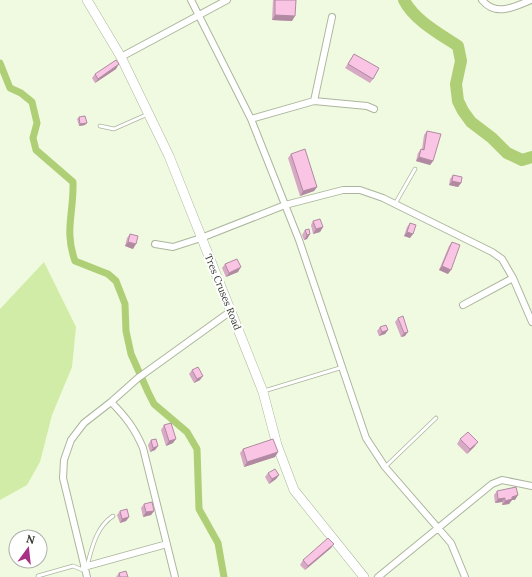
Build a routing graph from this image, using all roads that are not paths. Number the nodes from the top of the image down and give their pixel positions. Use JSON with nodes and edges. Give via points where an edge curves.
{"nodes":[{"id":1,"x":87,"y":0,"type":"edge"},
{"id":2,"x":191,"y":0,"type":"edge"},
{"id":3,"x":227,"y":0,"type":"edge"},
{"id":4,"x":482,"y":0,"type":"edge"},
{"id":5,"x":531,"y":0,"type":"edge"},
{"id":6,"x":199,"y":16,"type":"junction"},
{"id":7,"x":332,"y":17,"type":"dead end"},
{"id":8,"x":121,"y":57,"type":"junction"},
{"id":9,"x":314,"y":101,"type":"junction"},
{"id":10,"x":374,"y":110,"type":"dead end"},
{"id":11,"x":149,"y":113,"type":"junction"},
{"id":12,"x":251,"y":119,"type":"junction"},
{"id":13,"x":100,"y":126,"type":"dead end"},
{"id":14,"x":415,"y":169,"type":"dead end"},
{"id":15,"x":395,"y":204,"type":"junction"},
{"id":16,"x":285,"y":205,"type":"junction"},
{"id":17,"x":201,"y":238,"type":"junction"},
{"id":18,"x":155,"y":244,"type":"dead end"},
{"id":19,"x":513,"y":278,"type":"junction"},
{"id":20,"x":463,"y":305,"type":"dead end"},
{"id":21,"x":231,"y":311,"type":"junction"},
{"id":22,"x":532,"y":322,"type":"edge"},
{"id":23,"x":343,"y":367,"type":"junction"},
{"id":24,"x":263,"y":392,"type":"junction"},
{"id":25,"x":111,"y":402,"type":"junction"},
{"id":26,"x":436,"y":418,"type":"dead end"},
{"id":27,"x":385,"y":466,"type":"junction"},
{"id":28,"x":532,"y":486,"type":"edge"},
{"id":29,"x":114,"y":516,"type":"dead end"},
{"id":30,"x":439,"y":527,"type":"junction"},
{"id":31,"x":167,"y":544,"type":"junction"},
{"id":32,"x":86,"y":571,"type":"edge"},
{"id":33,"x":38,"y":576,"type":"dead end"},
{"id":34,"x":175,"y":577,"type":"edge"},
{"id":35,"x":364,"y":577,"type":"edge"},
{"id":36,"x":378,"y":577,"type":"edge"},
{"id":37,"x":466,"y":577,"type":"edge"}],
"edges":[{"from":1,"to":8,"type":"main road","name":"Tres Cruses Road"},
{"from":2,"to":6,"type":"street"},
{"from":3,"to":6,"type":"street"},
{"from":4,"to":5,"type":"street","via":[[487,6],[502,10]]},
{"from":6,"to":8,"type":"street"},
{"from":6,"to":12,"type":"street"},
{"from":7,"to":9,"type":"street"},
{"from":8,"to":11,"type":"main road","name":"Tres Cruses Road"},
{"from":9,"to":10,"type":"street","via":[[367,106]]},
{"from":9,"to":12,"type":"street"},
{"from":11,"to":13,"type":"lane","via":[[114,129]]},
{"from":11,"to":17,"type":"main road","name":"Tres Cruses Road","via":[[170,156]]},
{"from":12,"to":16,"type":"street"},
{"from":14,"to":15,"type":"lane"},
{"from":15,"to":16,"type":"street","via":[[360,190],[343,190]]},
{"from":15,"to":19,"type":"street","via":[[492,252],[502,259]]},
{"from":16,"to":17,"type":"street"},
{"from":16,"to":23,"type":"street"},
{"from":17,"to":18,"type":"street","via":[[173,247]]},
{"from":17,"to":21,"type":"main road","name":"Tres Cruses Road"},
{"from":19,"to":20,"type":"street"},
{"from":19,"to":22,"type":"street"},
{"from":21,"to":24,"type":"main road","name":"Tres Cruses Road"},
{"from":21,"to":25,"type":"street","via":[[138,378]]},
{"from":23,"to":24,"type":"lane"},
{"from":23,"to":27,"type":"street","via":[[366,438]]},
{"from":24,"to":35,"type":"main road","name":"Tres Cruses Road","via":[[277,446],[294,490]]},
{"from":25,"to":31,"type":"street","via":[[127,417],[143,448]]},
{"from":25,"to":32,"type":"street","via":[[84,423],[71,440],[64,460],[63,478]]},
{"from":26,"to":27,"type":"lane"},
{"from":27,"to":30,"type":"street"},
{"from":28,"to":30,"type":"street","via":[[502,480],[492,484]]},
{"from":29,"to":32,"type":"lane","via":[[96,536]]},
{"from":30,"to":36,"type":"street"},
{"from":30,"to":37,"type":"street","via":[[451,543]]},
{"from":31,"to":32,"type":"street"},
{"from":31,"to":34,"type":"street"},
{"from":32,"to":33,"type":"lane","via":[[73,566]]}]}
